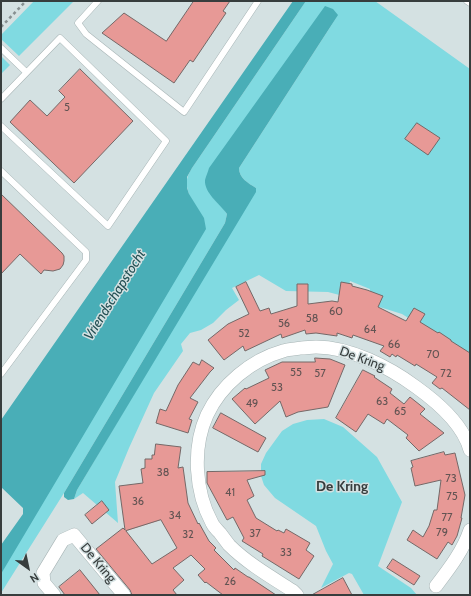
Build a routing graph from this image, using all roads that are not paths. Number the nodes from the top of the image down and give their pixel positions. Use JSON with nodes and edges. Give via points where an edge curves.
{"nodes":[{"id":1,"x":98,"y":1,"type":"edge"},
{"id":2,"x":258,"y":1,"type":"edge"},
{"id":3,"x":467,"y":1,"type":"edge"},
{"id":4,"x":470,"y":3,"type":"edge"},
{"id":5,"x":1,"y":48,"type":"edge"},
{"id":6,"x":26,"y":72,"type":"junction"},
{"id":7,"x":1,"y":99,"type":"edge"},
{"id":8,"x":1,"y":126,"type":"edge"},
{"id":9,"x":1,"y":171,"type":"edge"},
{"id":10,"x":1,"y":374,"type":"edge"},
{"id":11,"x":469,"y":444,"type":"edge"},
{"id":12,"x":470,"y":530,"type":"edge"},
{"id":13,"x":436,"y":586,"type":"dead end"},
{"id":14,"x":293,"y":594,"type":"edge"},
{"id":15,"x":54,"y":595,"type":"edge"},
{"id":16,"x":124,"y":595,"type":"edge"}],
"edges":[{"from":1,"to":2,"type":"lane","via":[[78,23],[86,34],[184,112]]},
{"from":3,"to":4,"type":"lane"},
{"from":5,"to":6,"type":"lane"},
{"from":6,"to":7,"type":"lane"},
{"from":6,"to":8,"type":"lane","via":[[60,38],[166,141],[108,226]]},
{"from":9,"to":10,"type":"lane","via":[[86,252],[86,260]]},
{"from":11,"to":14,"type":"street","name":"De Kring","via":[[451,417],[434,400],[388,369],[344,350],[316,347],[284,350],[261,360],[237,376],[218,397],[207,416],[200,436],[197,455],[198,479],[203,502],[212,524],[228,544]]},
{"from":12,"to":13,"type":"street","via":[[454,562]]},
{"from":15,"to":16,"type":"street","name":"De Kring","via":[[44,582],[43,574],[63,540],[74,535]]}]}
